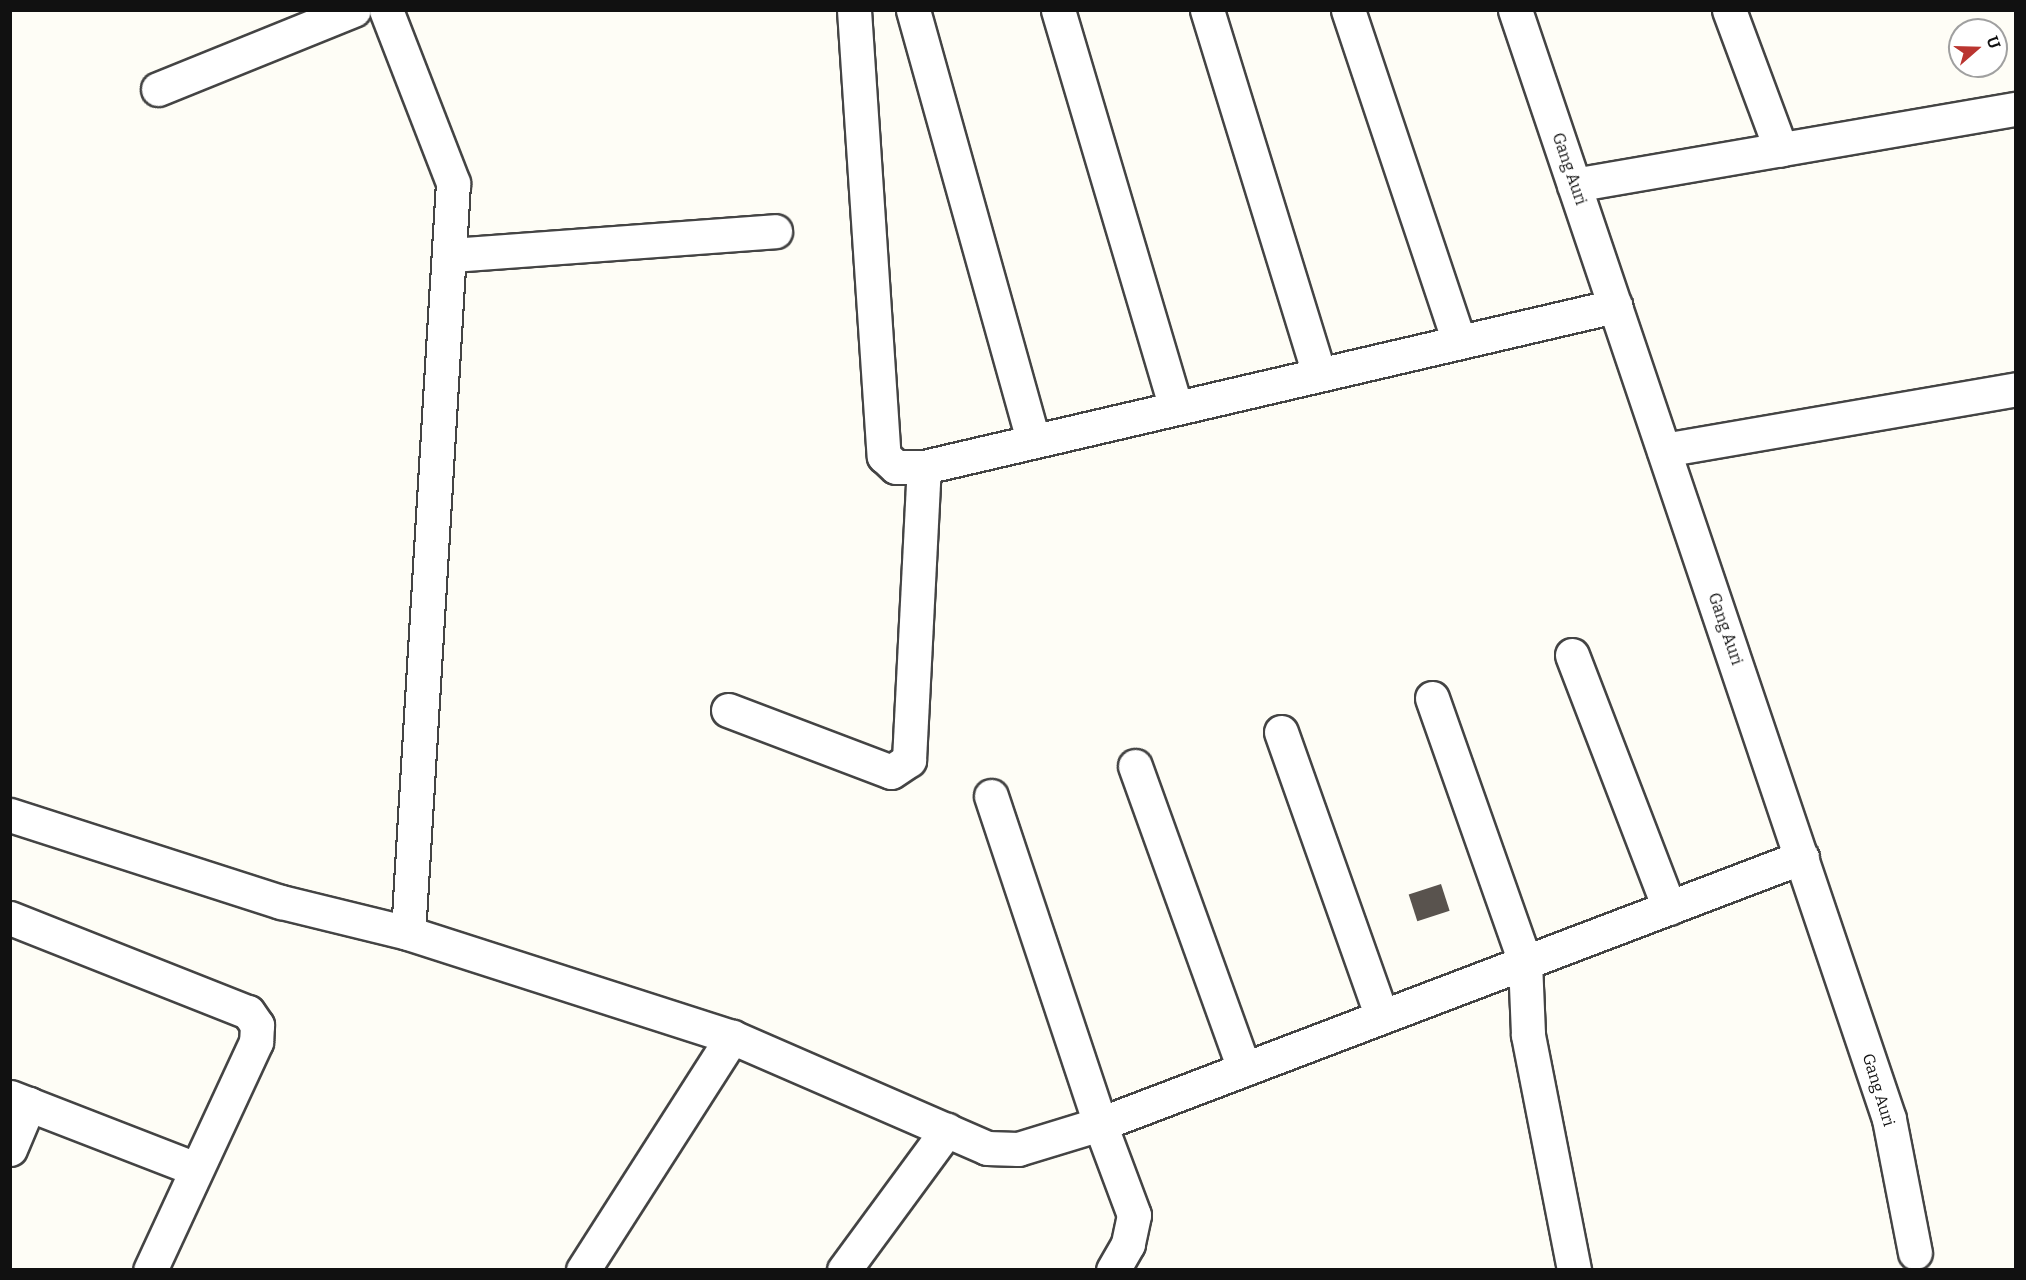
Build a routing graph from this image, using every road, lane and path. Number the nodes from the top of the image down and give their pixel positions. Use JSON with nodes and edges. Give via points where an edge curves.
{"nodes":[{"id":1,"x":354,"y":10,"type":"edge"},
{"id":2,"x":386,"y":10,"type":"edge"},
{"id":3,"x":854,"y":10,"type":"edge"},
{"id":4,"x":913,"y":10,"type":"edge"},
{"id":5,"x":1058,"y":10,"type":"edge"},
{"id":6,"x":1207,"y":10,"type":"edge"},
{"id":7,"x":1348,"y":10,"type":"edge"},
{"id":8,"x":1515,"y":10,"type":"edge"},
{"id":9,"x":1730,"y":10,"type":"edge"},
{"id":10,"x":158,"y":89,"type":"dead end"},
{"id":11,"x":2016,"y":109,"type":"edge"},
{"id":12,"x":1781,"y":150,"type":"junction"},
{"id":13,"x":1574,"y":185,"type":"junction"},
{"id":14,"x":775,"y":231,"type":"dead end"},
{"id":15,"x":451,"y":255,"type":"junction"},
{"id":16,"x":1616,"y":306,"type":"junction"},
{"id":17,"x":1459,"y":341,"type":"junction"},
{"id":18,"x":1319,"y":374,"type":"junction"},
{"id":19,"x":2016,"y":389,"type":"edge"},
{"id":20,"x":1176,"y":408,"type":"junction"},
{"id":21,"x":1033,"y":441,"type":"junction"},
{"id":22,"x":1664,"y":450,"type":"junction"},
{"id":23,"x":924,"y":466,"type":"junction"},
{"id":24,"x":1572,"y":655,"type":"dead end"},
{"id":25,"x":1432,"y":698,"type":"dead end"},
{"id":26,"x":728,"y":710,"type":"dead end"},
{"id":27,"x":1281,"y":732,"type":"dead end"},
{"id":28,"x":1135,"y":766,"type":"dead end"},
{"id":29,"x":991,"y":796,"type":"dead end"},
{"id":30,"x":10,"y":815,"type":"edge"},
{"id":31,"x":1802,"y":857,"type":"junction"},
{"id":32,"x":1669,"y":908,"type":"junction"},
{"id":33,"x":10,"y":918,"type":"edge"},
{"id":34,"x":408,"y":933,"type":"junction"},
{"id":35,"x":1525,"y":962,"type":"junction"},
{"id":36,"x":1382,"y":1017,"type":"junction"},
{"id":37,"x":732,"y":1037,"type":"junction"},
{"id":38,"x":1244,"y":1069,"type":"junction"},
{"id":39,"x":20,"y":1100,"type":"edge"},
{"id":40,"x":1100,"y":1124,"type":"junction"},
{"id":41,"x":947,"y":1130,"type":"junction"},
{"id":42,"x":10,"y":1149,"type":"edge"},
{"id":43,"x":193,"y":1168,"type":"junction"},
{"id":44,"x":1915,"y":1253,"type":"dead end"},
{"id":45,"x":150,"y":1269,"type":"edge"},
{"id":46,"x":583,"y":1269,"type":"edge"},
{"id":47,"x":844,"y":1269,"type":"edge"},
{"id":48,"x":1113,"y":1269,"type":"edge"},
{"id":49,"x":1574,"y":1269,"type":"edge"}],
"edges":[{"from":1,"to":10,"type":"street"},
{"from":2,"to":15,"type":"street","via":[[453,183]]},
{"from":3,"to":23,"type":"street","via":[[884,456],[896,467]]},
{"from":4,"to":21,"type":"street"},
{"from":5,"to":20,"type":"street"},
{"from":6,"to":18,"type":"street"},
{"from":7,"to":17,"type":"street"},
{"from":8,"to":13,"type":"street","name":"Gang Auri"},
{"from":9,"to":12,"type":"street"},
{"from":11,"to":12,"type":"street"},
{"from":12,"to":13,"type":"street"},
{"from":13,"to":16,"type":"street","name":"Gang Auri"},
{"from":14,"to":15,"type":"street"},
{"from":15,"to":34,"type":"street"},
{"from":16,"to":17,"type":"street"},
{"from":16,"to":22,"type":"street","name":"Gang Auri"},
{"from":17,"to":18,"type":"street"},
{"from":18,"to":20,"type":"street"},
{"from":19,"to":22,"type":"street"},
{"from":20,"to":21,"type":"street"},
{"from":21,"to":23,"type":"street"},
{"from":22,"to":31,"type":"street","name":"Gang Auri"},
{"from":23,"to":26,"type":"street","via":[[909,760],[891,772]]},
{"from":24,"to":32,"type":"street"},
{"from":25,"to":35,"type":"street"},
{"from":27,"to":36,"type":"street"},
{"from":28,"to":38,"type":"street"},
{"from":29,"to":40,"type":"street"},
{"from":30,"to":34,"type":"street","via":[[281,902]]},
{"from":31,"to":32,"type":"street"},
{"from":31,"to":44,"type":"street","name":"Gang Auri","via":[[1889,1119]]},
{"from":32,"to":35,"type":"street"},
{"from":33,"to":43,"type":"street","via":[[248,1012],[257,1024],[256,1042]]},
{"from":34,"to":37,"type":"street"},
{"from":35,"to":36,"type":"street"},
{"from":35,"to":49,"type":"street","via":[[1528,1035]]},
{"from":36,"to":38,"type":"street"},
{"from":37,"to":41,"type":"street"},
{"from":37,"to":46,"type":"street"},
{"from":38,"to":40,"type":"street"},
{"from":39,"to":42,"type":"street"},
{"from":39,"to":43,"type":"street"},
{"from":40,"to":41,"type":"street","via":[[1018,1149],[987,1148]]},
{"from":40,"to":48,"type":"street","via":[[1134,1215],[1128,1244]]},
{"from":41,"to":47,"type":"street"},
{"from":43,"to":45,"type":"street"}]}
